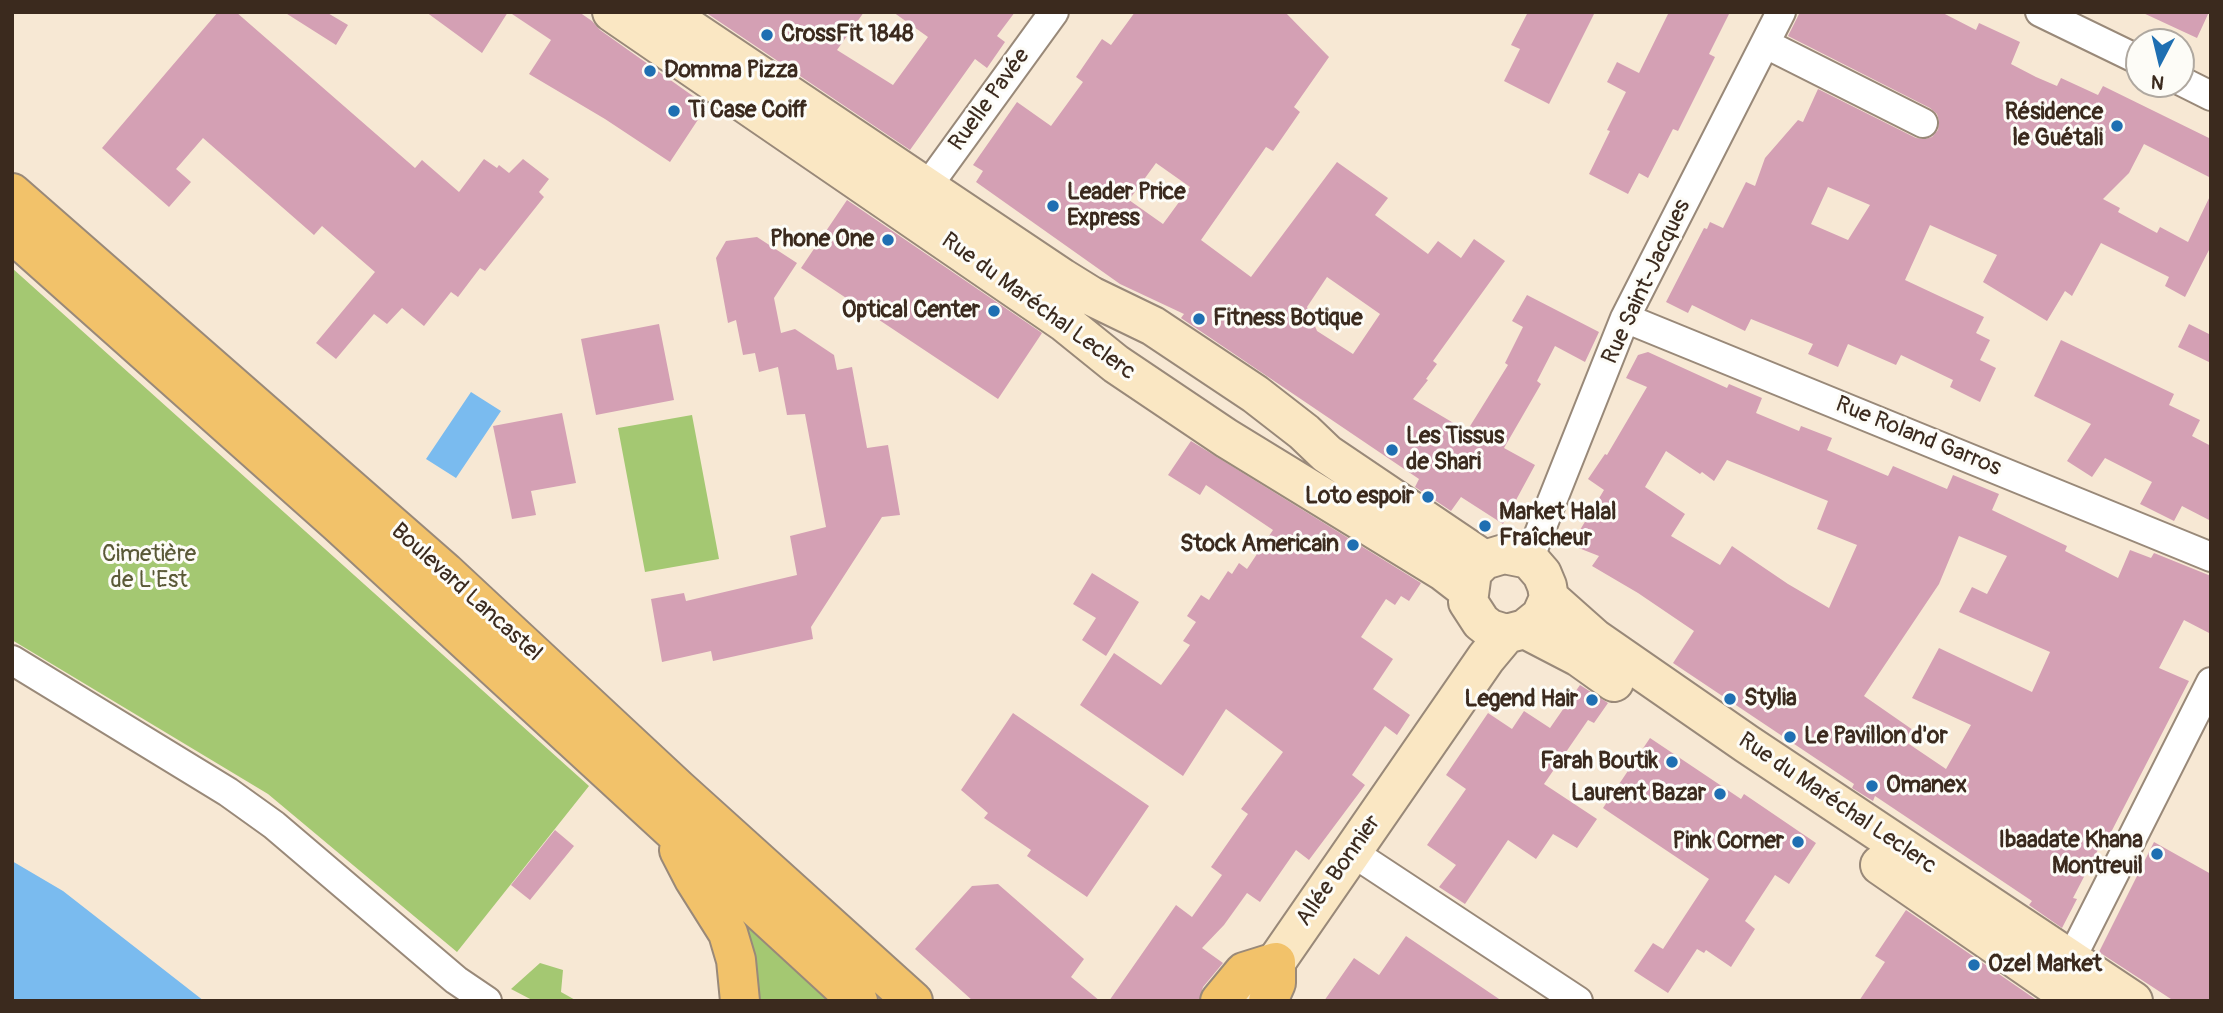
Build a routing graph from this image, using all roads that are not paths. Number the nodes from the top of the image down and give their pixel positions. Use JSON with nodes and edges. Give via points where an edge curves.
{"nodes":[{"id":1,"x":612,"y":12,"type":"edge"},
{"id":2,"x":665,"y":12,"type":"edge"},
{"id":3,"x":1054,"y":12,"type":"edge"},
{"id":4,"x":1781,"y":12,"type":"edge"},
{"id":5,"x":2040,"y":12,"type":"edge"},
{"id":6,"x":1766,"y":44,"type":"junction"},
{"id":7,"x":2125,"y":53,"type":"edge"},
{"id":8,"x":2195,"y":88,"type":"edge"},
{"id":9,"x":2211,"y":96,"type":"edge"},
{"id":10,"x":1923,"y":123,"type":"dead end"},
{"id":11,"x":927,"y":187,"type":"junction"},
{"id":12,"x":12,"y":193,"type":"edge"},
{"id":13,"x":12,"y":233,"type":"edge"},
{"id":14,"x":1625,"y":318,"type":"junction"},
{"id":15,"x":2211,"y":557,"type":"edge"},
{"id":16,"x":1529,"y":559,"type":"junction"},
{"id":17,"x":1476,"y":588,"type":"junction"},
{"id":18,"x":1549,"y":598,"type":"junction"},
{"id":19,"x":1516,"y":632,"type":"junction"},
{"id":20,"x":12,"y":660,"type":"edge"},
{"id":21,"x":2211,"y":682,"type":"edge"},
{"id":22,"x":1429,"y":741,"type":"junction"},
{"id":23,"x":671,"y":805,"type":"junction"},
{"id":24,"x":1352,"y":852,"type":"junction"},
{"id":25,"x":2070,"y":961,"type":"junction"},
{"id":26,"x":1276,"y":962,"type":"junction"},
{"id":27,"x":487,"y":1001,"type":"edge"},
{"id":28,"x":740,"y":1001,"type":"edge"},
{"id":29,"x":858,"y":1001,"type":"edge"},
{"id":30,"x":913,"y":1001,"type":"edge"},
{"id":31,"x":942,"y":1001,"type":"edge"},
{"id":32,"x":1220,"y":1001,"type":"edge"},
{"id":33,"x":1249,"y":1001,"type":"edge"},
{"id":34,"x":1268,"y":1001,"type":"edge"},
{"id":35,"x":1578,"y":1001,"type":"edge"},
{"id":36,"x":2077,"y":1001,"type":"edge"},
{"id":37,"x":2133,"y":1001,"type":"edge"}],
"edges":[{"from":1,"to":17,"type":"street","name":"Rue du Maréchal Leclerc","via":[[1226,438]]},
{"from":2,"to":11,"type":"street","name":"Rue du Maréchal Leclerc"},
{"from":3,"to":11,"type":"street","name":"Ruelle Pavée"},
{"from":4,"to":6,"type":"street","name":"Rue Saint-Jacques"},
{"from":5,"to":7,"type":"street"},
{"from":6,"to":10,"type":"street"},
{"from":6,"to":14,"type":"street","name":"Rue Saint-Jacques"},
{"from":8,"to":9,"type":"street"},
{"from":11,"to":17,"type":"street","name":"Rue du Maréchal Leclerc","via":[[1091,296],[1153,326],[1255,394],[1304,432]]},
{"from":12,"to":23,"type":"main road","name":"Boulevard Lancastel","via":[[445,572]]},
{"from":13,"to":23,"type":"main road","via":[[338,523]]},
{"from":14,"to":15,"type":"street","name":"Rue Roland Garros"},
{"from":14,"to":16,"type":"street","name":"Rue Saint-Jacques"},
{"from":16,"to":17,"type":"street","via":[[1504,554]]},
{"from":16,"to":18,"type":"street","name":"Rue du Maréchal Leclerc","via":[[1542,575]]},
{"from":17,"to":19,"type":"street","name":"Rue du Maréchal Leclerc","via":[[1481,622],[1490,629]]},
{"from":17,"to":22,"type":"street","name":"Allée Bonnier","via":[[1468,657]]},
{"from":18,"to":19,"type":"street","via":[[1541,616]]},
{"from":18,"to":25,"type":"street","name":"Rue du Maréchal Leclerc","via":[[1594,638]]},
{"from":19,"to":22,"type":"street","name":"Allée Bonnier","via":[[1486,658]]},
{"from":19,"to":36,"type":"street","name":"Rue du Maréchal Leclerc","via":[[1579,657]]},
{"from":20,"to":27,"type":"street","via":[[274,825],[456,980]]},
{"from":21,"to":25,"type":"street"},
{"from":22,"to":24,"type":"street","name":"Allée Bonnier"},
{"from":23,"to":28,"type":"main road","via":[[694,879],[728,933]]},
{"from":23,"to":29,"type":"main road"},
{"from":23,"to":30,"type":"main road","name":"Boulevard Lancastel"},
{"from":23,"to":31,"type":"main road","via":[[775,851]]},
{"from":24,"to":26,"type":"street","name":"Allée Bonnier"},
{"from":24,"to":35,"type":"street"},
{"from":25,"to":37,"type":"street","name":"Rue du Maréchal Leclerc"},
{"from":26,"to":32,"type":"main road","via":[[1244,972]]},
{"from":26,"to":33,"type":"street","name":"Allée Bonnier"},
{"from":26,"to":34,"type":"main road","via":[[1276,983]]}]}
